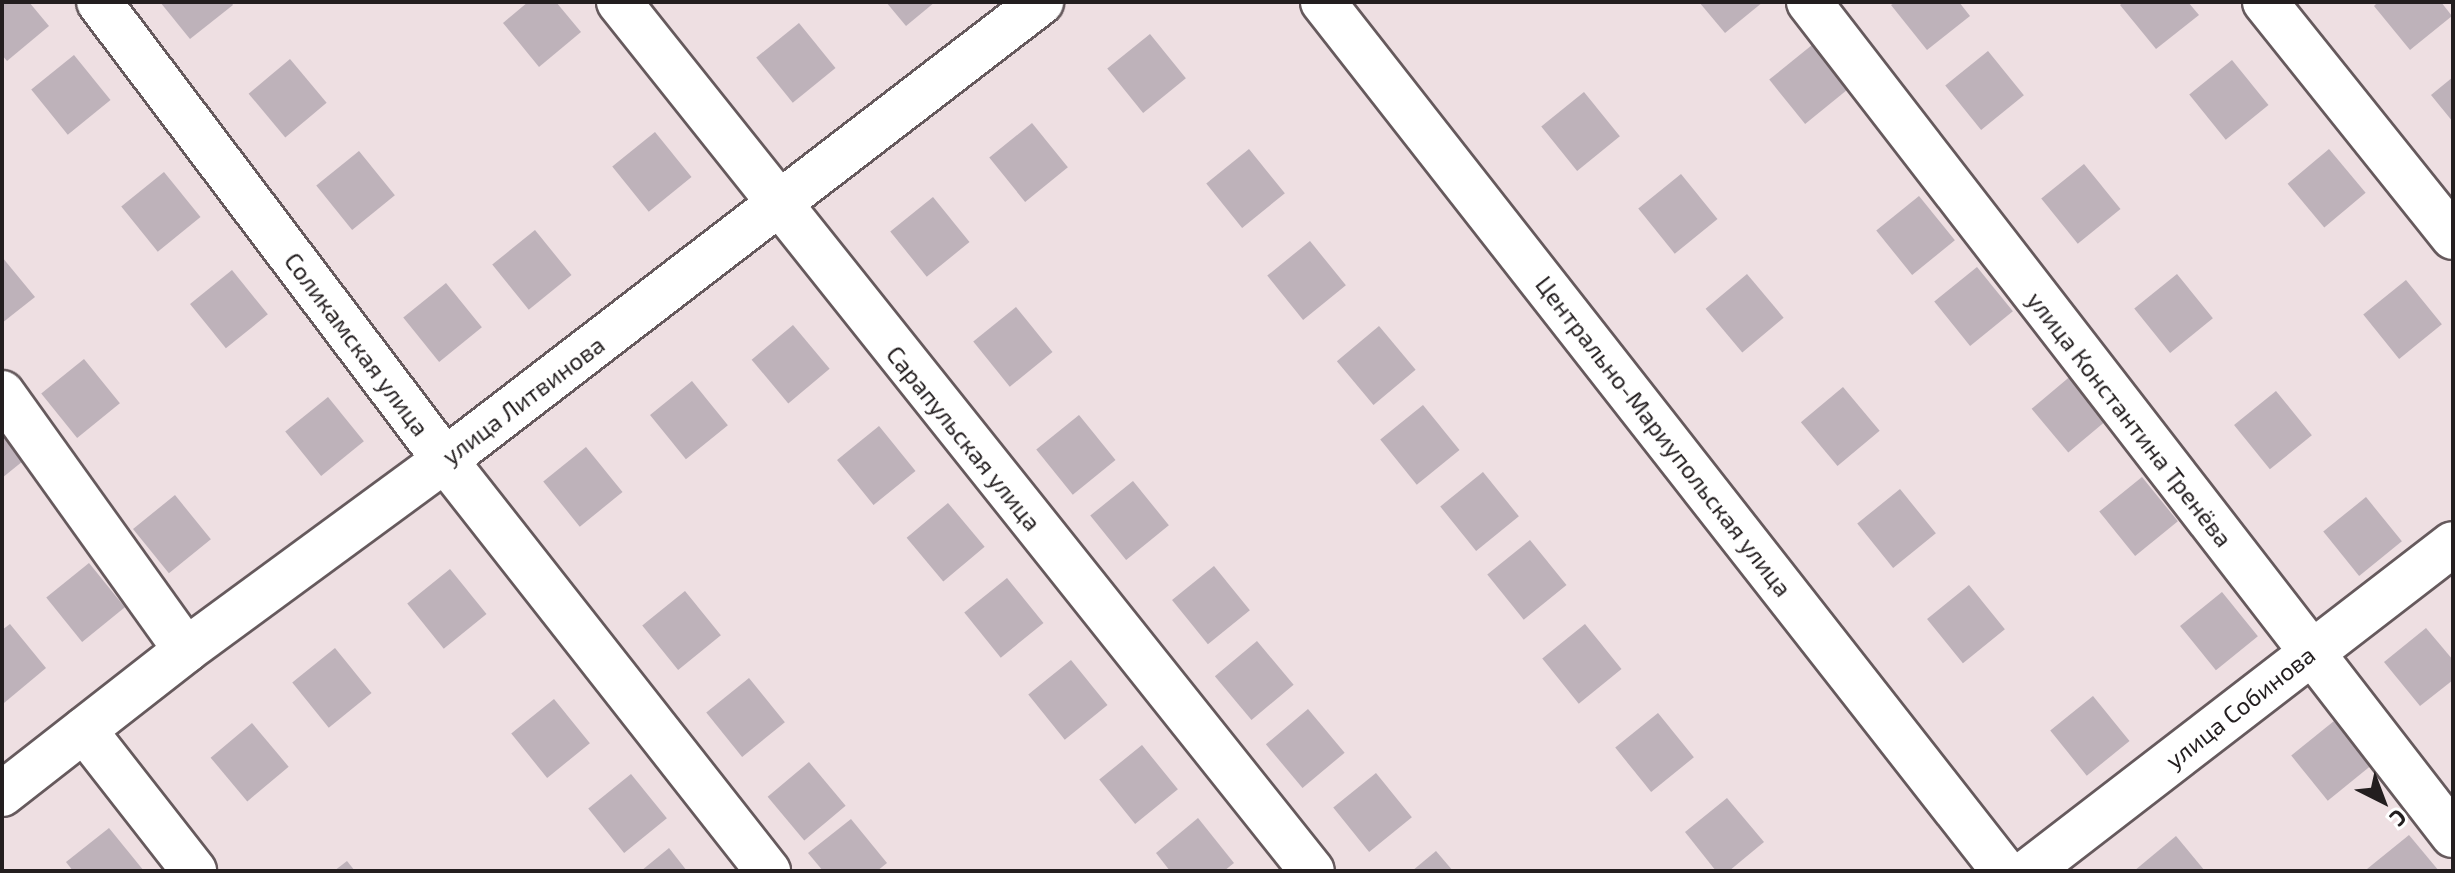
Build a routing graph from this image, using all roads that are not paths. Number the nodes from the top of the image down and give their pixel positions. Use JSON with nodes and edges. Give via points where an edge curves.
{"nodes":[{"id":1,"x":99,"y":2,"type":"edge"},
{"id":2,"x":619,"y":2,"type":"edge"},
{"id":3,"x":1041,"y":2,"type":"edge"},
{"id":4,"x":1323,"y":2,"type":"edge"},
{"id":5,"x":1809,"y":2,"type":"edge"},
{"id":6,"x":2265,"y":2,"type":"edge"},
{"id":7,"x":777,"y":205,"type":"junction"},
{"id":8,"x":2453,"y":237,"type":"edge"},
{"id":9,"x":2,"y":393,"type":"edge"},
{"id":10,"x":445,"y":460,"type":"junction"},
{"id":11,"x":2453,"y":544,"type":"edge"},
{"id":12,"x":186,"y":650,"type":"junction"},
{"id":13,"x":2310,"y":653,"type":"junction"},
{"id":14,"x":84,"y":730,"type":"junction"},
{"id":15,"x":2,"y":794,"type":"edge"},
{"id":16,"x":2453,"y":835,"type":"edge"},
{"id":17,"x":194,"y":871,"type":"edge"},
{"id":18,"x":768,"y":871,"type":"edge"},
{"id":19,"x":1312,"y":871,"type":"edge"},
{"id":20,"x":2004,"y":871,"type":"edge"},
{"id":21,"x":2029,"y":871,"type":"edge"}],
"edges":[{"from":1,"to":10,"type":"street","name":"Соликамская улица"},
{"from":2,"to":7,"type":"street","name":"Сарапульская улица"},
{"from":3,"to":7,"type":"street","name":"улица Литвинова"},
{"from":4,"to":20,"type":"street","name":"Центрально-Мариупольская улица"},
{"from":5,"to":13,"type":"street","name":"улица Константина Тренёва"},
{"from":6,"to":8,"type":"street"},
{"from":7,"to":10,"type":"street","name":"улица Литвинова"},
{"from":7,"to":19,"type":"street","name":"Сарапульская улица"},
{"from":9,"to":12,"type":"street"},
{"from":10,"to":12,"type":"street","name":"улица Литвинова"},
{"from":10,"to":18,"type":"street","name":"Соликамская улица"},
{"from":11,"to":13,"type":"street","name":"улица Собинова"},
{"from":12,"to":14,"type":"street","name":"улица Литвинова"},
{"from":13,"to":16,"type":"street","name":"улица Константина Тренёва"},
{"from":13,"to":21,"type":"street","name":"улица Собинова"},
{"from":14,"to":15,"type":"street","name":"улица Литвинова"},
{"from":14,"to":17,"type":"street"}]}
